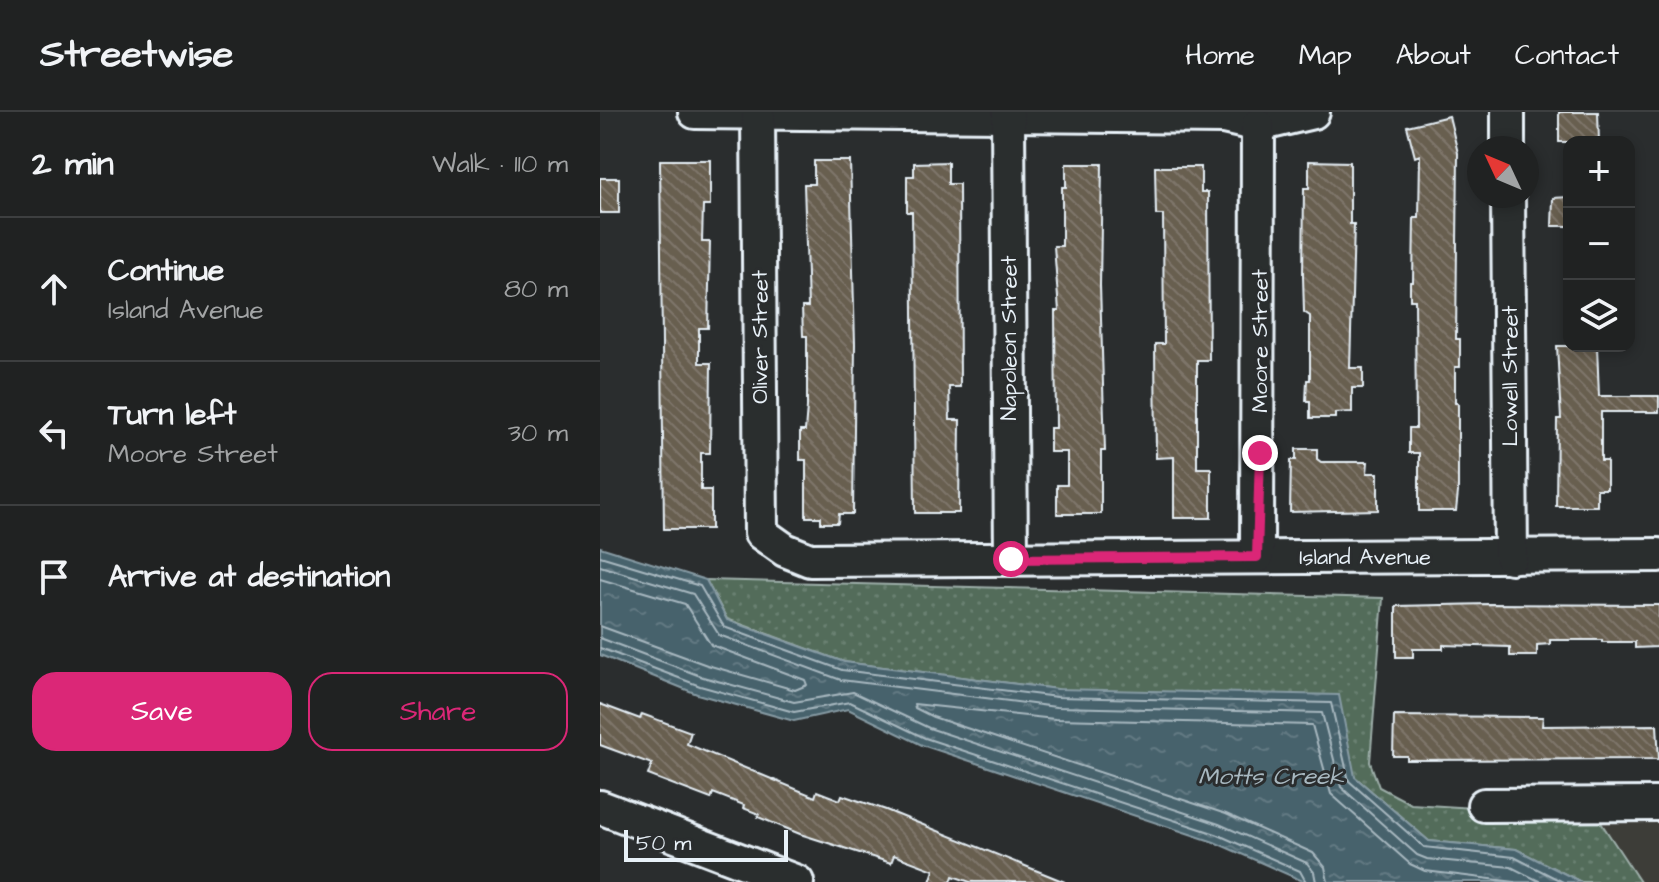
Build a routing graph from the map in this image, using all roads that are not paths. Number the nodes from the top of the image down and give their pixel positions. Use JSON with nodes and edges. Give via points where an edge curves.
{"nodes":[{"id":1,"x":695,"y":112,"type":"edge"},
{"id":2,"x":1313,"y":112,"type":"edge"},
{"id":3,"x":1508,"y":112,"type":"edge"},
{"id":4,"x":758,"y":113,"type":"edge"},
{"id":5,"x":1088,"y":114,"type":"edge"},
{"id":6,"x":1008,"y":117,"type":"junction"},
{"id":7,"x":1258,"y":125,"type":"junction"},
{"id":8,"x":1508,"y":136,"type":"edge"},
{"id":9,"x":1508,"y":208,"type":"edge"},
{"id":10,"x":785,"y":550,"type":"joint"},
{"id":11,"x":1659,"y":555,"type":"edge"},
{"id":12,"x":1257,"y":557,"type":"junction"},
{"id":13,"x":1511,"y":557,"type":"junction"},
{"id":14,"x":1011,"y":559,"type":"junction"},
{"id":15,"x":1659,"y":804,"type":"edge"},
{"id":16,"x":1484,"y":805,"type":"dead end"},
{"id":17,"x":600,"y":807,"type":"edge"},
{"id":18,"x":797,"y":882,"type":"edge"}],
"edges":[{"from":1,"to":4,"type":"street"},
{"from":2,"to":7,"type":"street"},
{"from":3,"to":8,"type":"street"},
{"from":4,"to":6,"type":"street"},
{"from":4,"to":10,"type":"street","name":"Oliver Street","via":[[761,533]]},
{"from":5,"to":6,"type":"street"},
{"from":5,"to":7,"type":"street","via":[[1223,117]]},
{"from":6,"to":14,"type":"street","name":"Napoleon Street"},
{"from":7,"to":12,"type":"street","name":"Moore Street"},
{"from":9,"to":13,"type":"street","name":"Lowell Street"},
{"from":10,"to":14,"type":"street","name":"Island Avenue","via":[[810,560]]},
{"from":11,"to":13,"type":"street","name":"Island Avenue"},
{"from":12,"to":13,"type":"street","name":"Island Avenue"},
{"from":12,"to":14,"type":"street","name":"Island Avenue"},
{"from":15,"to":16,"type":"street"},
{"from":17,"to":18,"type":"street"}]}
